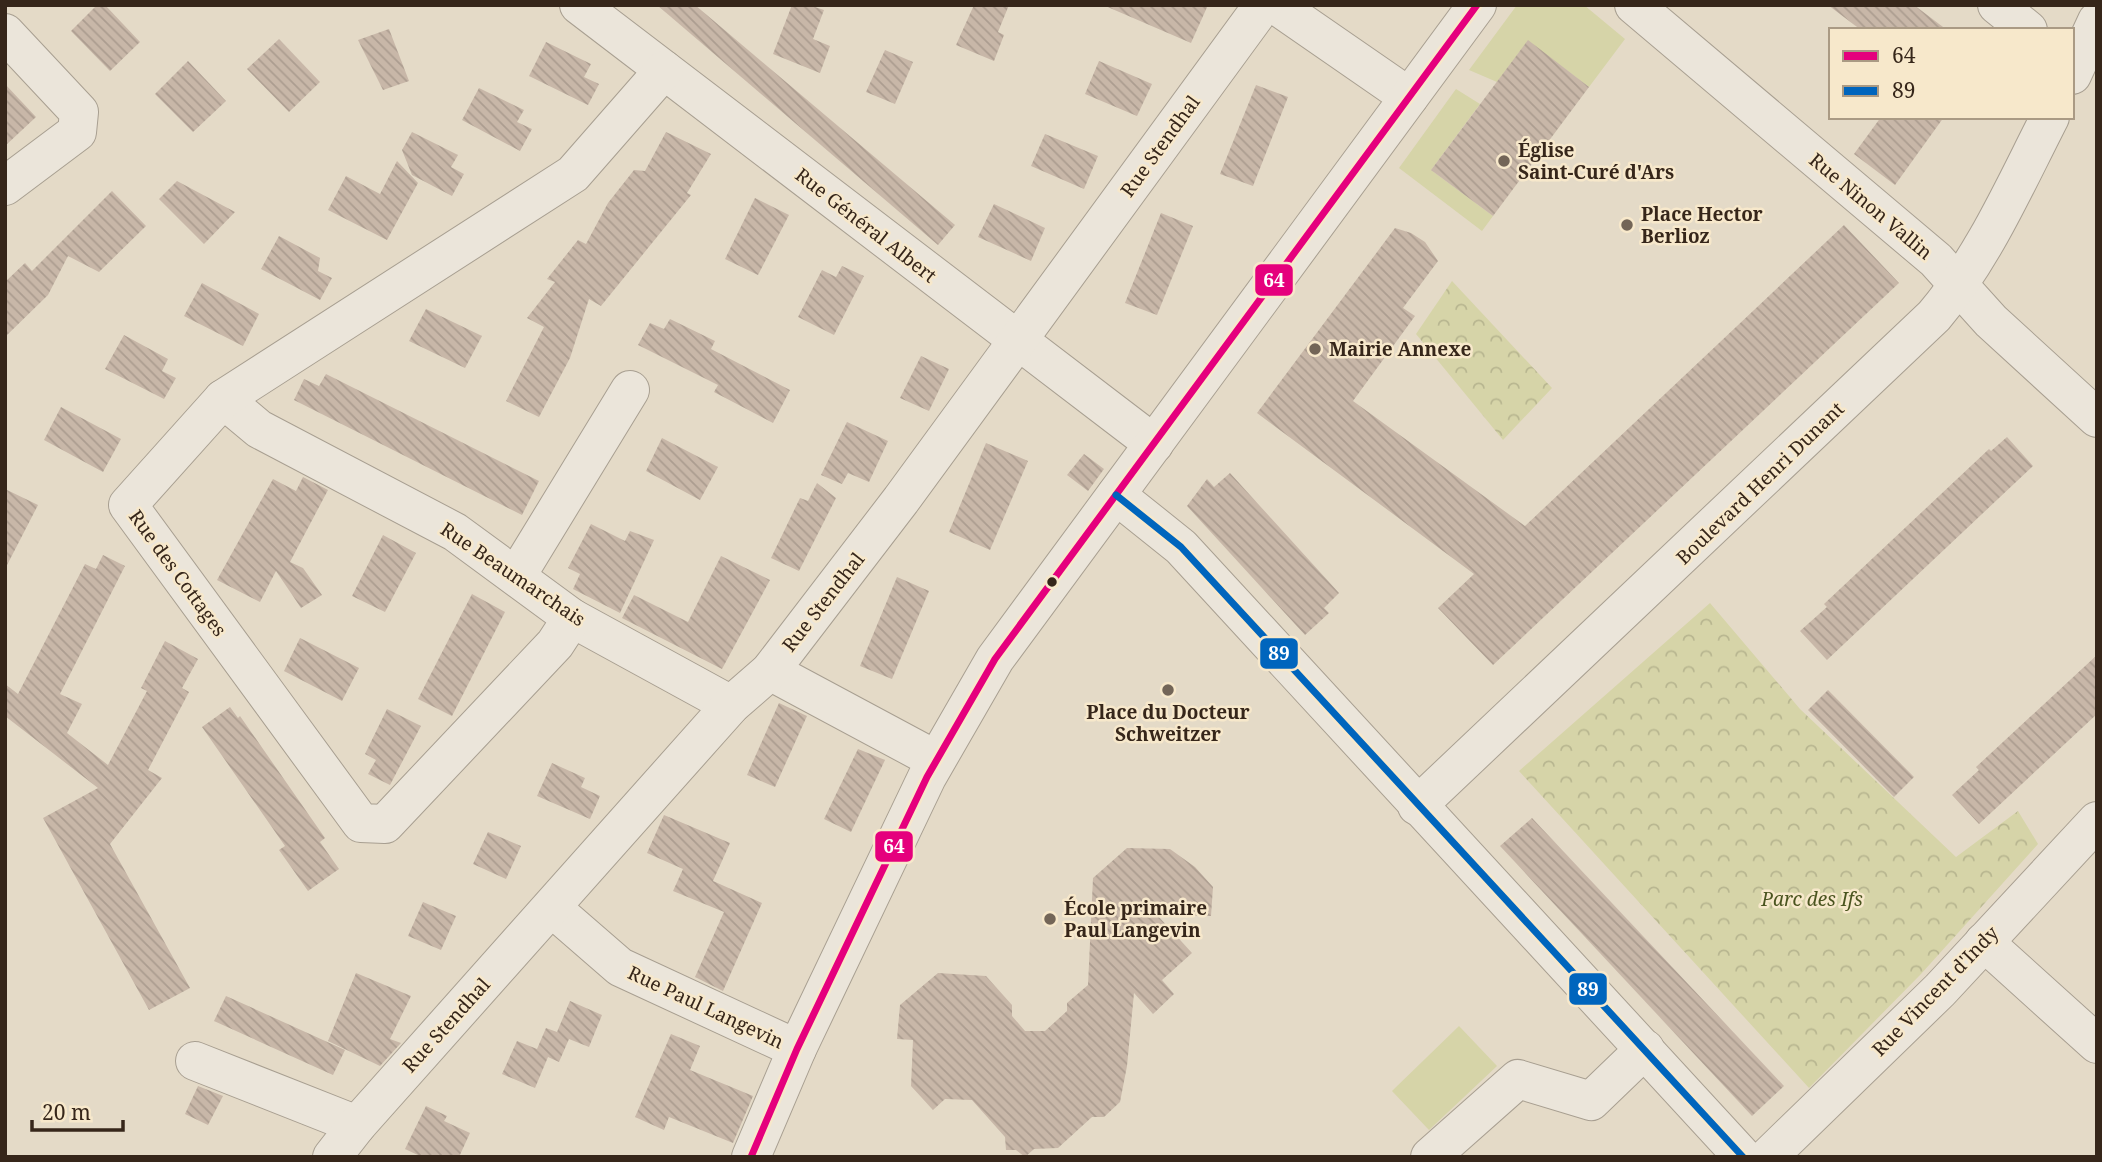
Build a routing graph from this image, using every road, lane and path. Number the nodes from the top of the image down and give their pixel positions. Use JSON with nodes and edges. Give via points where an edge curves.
{"nodes":[{"id":1,"x":579,"y":5,"type":"edge"},
{"id":2,"x":1263,"y":5,"type":"edge"},
{"id":3,"x":1276,"y":5,"type":"edge"},
{"id":4,"x":1477,"y":5,"type":"edge"},
{"id":5,"x":1634,"y":5,"type":"edge"},
{"id":6,"x":1997,"y":5,"type":"edge"},
{"id":7,"x":2097,"y":21,"type":"edge"},
{"id":8,"x":2026,"y":28,"type":"edge"},
{"id":9,"x":5,"y":33,"type":"edge"},
{"id":10,"x":2074,"y":67,"type":"edge"},
{"id":11,"x":664,"y":70,"type":"junction"},
{"id":12,"x":1409,"y":97,"type":"junction"},
{"id":13,"x":2049,"y":119,"type":"edge"},
{"id":14,"x":5,"y":186,"type":"edge"},
{"id":15,"x":1959,"y":286,"type":"junction"},
{"id":16,"x":1018,"y":342,"type":"junction"},
{"id":17,"x":630,"y":390,"type":"dead end"},
{"id":18,"x":223,"y":399,"type":"junction"},
{"id":19,"x":2097,"y":418,"type":"edge"},
{"id":20,"x":1154,"y":444,"type":"junction"},
{"id":21,"x":1116,"y":495,"type":"junction"},
{"id":22,"x":517,"y":575,"type":"junction"},
{"id":23,"x":572,"y":618,"type":"junction"},
{"id":24,"x":770,"y":671,"type":"junction"},
{"id":25,"x":732,"y":705,"type":"junction"},
{"id":26,"x":936,"y":760,"type":"junction"},
{"id":27,"x":1417,"y":807,"type":"junction"},
{"id":28,"x":2097,"y":821,"type":"edge"},
{"id":29,"x":552,"y":908,"type":"junction"},
{"id":30,"x":1984,"y":942,"type":"junction"},
{"id":31,"x":2097,"y":1044,"type":"edge"},
{"id":32,"x":797,"y":1049,"type":"junction"},
{"id":33,"x":1645,"y":1049,"type":"junction"},
{"id":34,"x":195,"y":1061,"type":"dead end"},
{"id":35,"x":356,"y":1125,"type":"junction"},
{"id":36,"x":332,"y":1157,"type":"edge"},
{"id":37,"x":751,"y":1157,"type":"edge"},
{"id":38,"x":1430,"y":1157,"type":"edge"},
{"id":39,"x":1743,"y":1157,"type":"edge"},
{"id":40,"x":1768,"y":1157,"type":"edge"}],
"edges":[{"from":1,"to":11,"type":"street","name":"Rue Général Albert"},
{"from":2,"to":16,"type":"street","name":"Rue Stendhal"},
{"from":3,"to":12,"type":"street"},
{"from":4,"to":12,"type":"street"},
{"from":5,"to":15,"type":"street","name":"Rue Ninon Vallin","via":[[1929,254]]},
{"from":6,"to":8,"type":"street"},
{"from":7,"to":10,"type":"street"},
{"from":9,"to":14,"type":"street","via":[[79,112],[77,132]]},
{"from":11,"to":16,"type":"street","name":"Rue Général Albert"},
{"from":11,"to":18,"type":"street","name":"Rue des Cottages","via":[[573,174]]},
{"from":12,"to":20,"type":"street"},
{"from":13,"to":15,"type":"street","name":"Boulevard Henri Dunant"},
{"from":15,"to":19,"type":"street","name":"Rue Ninon Vallin"},
{"from":15,"to":27,"type":"street","name":"Boulevard Henri Dunant","via":[[1924,326]]},
{"from":16,"to":20,"type":"street","name":"Rue Général Albert"},
{"from":16,"to":24,"type":"street","name":"Rue Stendhal"},
{"from":17,"to":22,"type":"street"},
{"from":18,"to":22,"type":"street","name":"Rue Beaumarchais","via":[[259,429],[455,532]]},
{"from":18,"to":23,"type":"street","name":"Rue des Cottages","via":[[128,505],[361,823],[385,824],[555,644]]},
{"from":20,"to":21,"type":"street"},
{"from":21,"to":26,"type":"street","via":[[995,659]]},
{"from":21,"to":27,"type":"street","via":[[1181,547]]},
{"from":22,"to":23,"type":"street","name":"Rue Beaumarchais"},
{"from":23,"to":25,"type":"street","name":"Rue Beaumarchais"},
{"from":24,"to":25,"type":"street","name":"Rue Stendhal"},
{"from":24,"to":26,"type":"street"},
{"from":25,"to":29,"type":"street","name":"Rue Stendhal"},
{"from":26,"to":32,"type":"street"},
{"from":27,"to":33,"type":"street"},
{"from":28,"to":30,"type":"street","name":"Rue Vincent d'Indy"},
{"from":29,"to":32,"type":"street","name":"Rue Paul Langevin","via":[[620,967]]},
{"from":29,"to":35,"type":"street","name":"Rue Stendhal"},
{"from":30,"to":31,"type":"street"},
{"from":30,"to":40,"type":"street","name":"Rue Vincent d'Indy"},
{"from":32,"to":37,"type":"street"},
{"from":33,"to":38,"type":"street","via":[[1591,1101],[1518,1079]]},
{"from":33,"to":39,"type":"street"},
{"from":34,"to":35,"type":"street"},
{"from":35,"to":36,"type":"street","name":"Rue Stendhal"}]}
